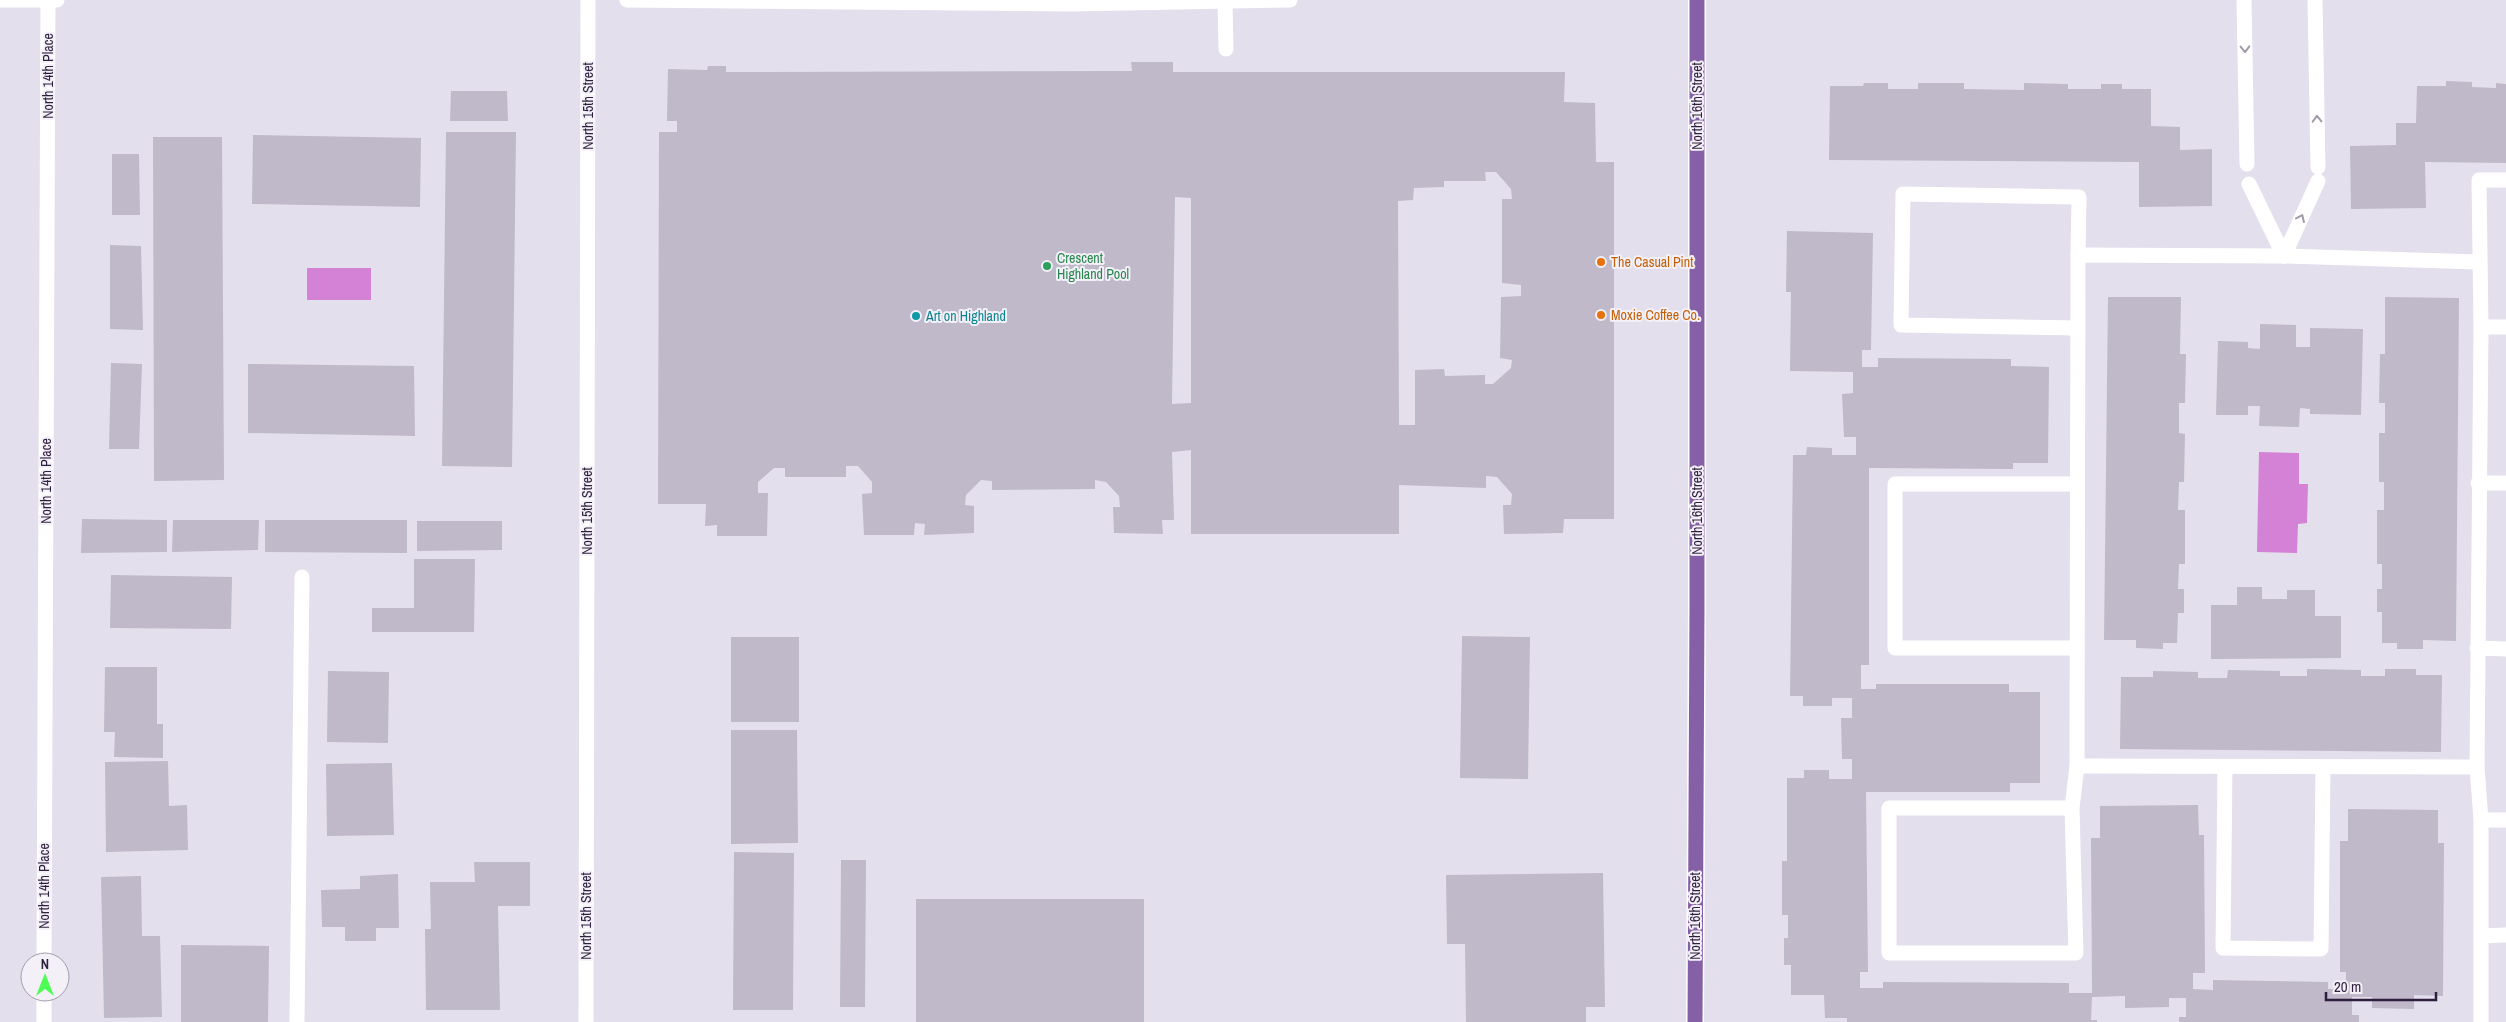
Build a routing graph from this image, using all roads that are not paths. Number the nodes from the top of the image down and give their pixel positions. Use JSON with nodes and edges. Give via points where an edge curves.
{"nodes":[{"id":1,"x":0,"y":0,"type":"edge"},
{"id":2,"x":48,"y":0,"type":"edge"},
{"id":3,"x":57,"y":0,"type":"edge"},
{"id":4,"x":588,"y":0,"type":"edge"},
{"id":5,"x":627,"y":0,"type":"edge"},
{"id":6,"x":1290,"y":0,"type":"edge"},
{"id":7,"x":1697,"y":0,"type":"edge"},
{"id":8,"x":2244,"y":0,"type":"edge"},
{"id":9,"x":2315,"y":0,"type":"edge"},
{"id":10,"x":1225,"y":2,"type":"junction"},
{"id":11,"x":1226,"y":49,"type":"dead end"},
{"id":12,"x":2247,"y":164,"type":"dead end"},
{"id":13,"x":2506,"y":180,"type":"edge"},
{"id":14,"x":2249,"y":184,"type":"dead end"},
{"id":15,"x":2078,"y":255,"type":"junction"},
{"id":16,"x":2284,"y":256,"type":"junction"},
{"id":17,"x":2479,"y":262,"type":"junction"},
{"id":18,"x":2481,"y":327,"type":"junction"},
{"id":19,"x":2506,"y":327,"type":"edge"},
{"id":20,"x":2078,"y":328,"type":"junction"},
{"id":21,"x":2478,"y":483,"type":"junction"},
{"id":22,"x":2506,"y":483,"type":"edge"},
{"id":23,"x":2077,"y":484,"type":"junction"},
{"id":24,"x":302,"y":577,"type":"dead end"},
{"id":25,"x":2077,"y":648,"type":"junction"},
{"id":26,"x":2477,"y":648,"type":"junction"},
{"id":27,"x":2506,"y":648,"type":"edge"},
{"id":28,"x":2077,"y":766,"type":"junction"},
{"id":29,"x":2225,"y":767,"type":"junction"},
{"id":30,"x":2323,"y":767,"type":"junction"},
{"id":31,"x":2477,"y":767,"type":"junction"},
{"id":32,"x":2072,"y":808,"type":"junction"},
{"id":33,"x":2481,"y":820,"type":"junction"},
{"id":34,"x":2506,"y":820,"type":"edge"},
{"id":35,"x":2506,"y":935,"type":"edge"},
{"id":36,"x":2481,"y":936,"type":"junction"},
{"id":37,"x":44,"y":952,"type":"edge"},
{"id":38,"x":44,"y":1002,"type":"edge"},
{"id":39,"x":44,"y":1022,"type":"edge"},
{"id":40,"x":298,"y":1022,"type":"edge"},
{"id":41,"x":586,"y":1022,"type":"edge"},
{"id":42,"x":1695,"y":1022,"type":"edge"},
{"id":43,"x":2481,"y":1022,"type":"edge"}],
"edges":[{"from":1,"to":2,"type":"street"},
{"from":2,"to":3,"type":"street"},
{"from":2,"to":37,"type":"street","name":"North 14th Place"},
{"from":4,"to":41,"type":"street","name":"North 15th Street"},
{"from":5,"to":10,"type":"street","via":[[1055,4]]},
{"from":6,"to":10,"type":"street"},
{"from":7,"to":42,"type":"main road","name":"North 16th Street"},
{"from":8,"to":12,"type":"street","one_way":true},
{"from":16,"to":9,"type":"street","one_way":true,"via":[[2318,174]]},
{"from":10,"to":11,"type":"street"},
{"from":13,"to":17,"type":"street","via":[[2479,180]]},
{"from":14,"to":16,"type":"street"},
{"from":15,"to":16,"type":"street"},
{"from":15,"to":20,"type":"street"},
{"from":15,"to":20,"type":"street","via":[[2079,197],[1903,194],[1901,325]]},
{"from":16,"to":17,"type":"street"},
{"from":17,"to":18,"type":"street"},
{"from":18,"to":19,"type":"street"},
{"from":18,"to":21,"type":"street"},
{"from":20,"to":23,"type":"street"},
{"from":21,"to":22,"type":"street"},
{"from":21,"to":26,"type":"street"},
{"from":23,"to":25,"type":"street"},
{"from":23,"to":25,"type":"street","via":[[1894,484],[1894,648]]},
{"from":24,"to":40,"type":"street"},
{"from":25,"to":28,"type":"street"},
{"from":26,"to":27,"type":"street"},
{"from":26,"to":31,"type":"street"},
{"from":28,"to":29,"type":"street"},
{"from":28,"to":32,"type":"street"},
{"from":29,"to":30,"type":"street"},
{"from":29,"to":30,"type":"street","via":[[2222,948],[2321,949]]},
{"from":30,"to":31,"type":"street"},
{"from":31,"to":33,"type":"street"},
{"from":32,"to":32,"type":"street","via":[[2076,953],[1889,953],[1889,808]]},
{"from":33,"to":34,"type":"street"},
{"from":33,"to":36,"type":"street"},
{"from":35,"to":36,"type":"street"},
{"from":36,"to":43,"type":"street"},
{"from":38,"to":39,"type":"street"}]}
